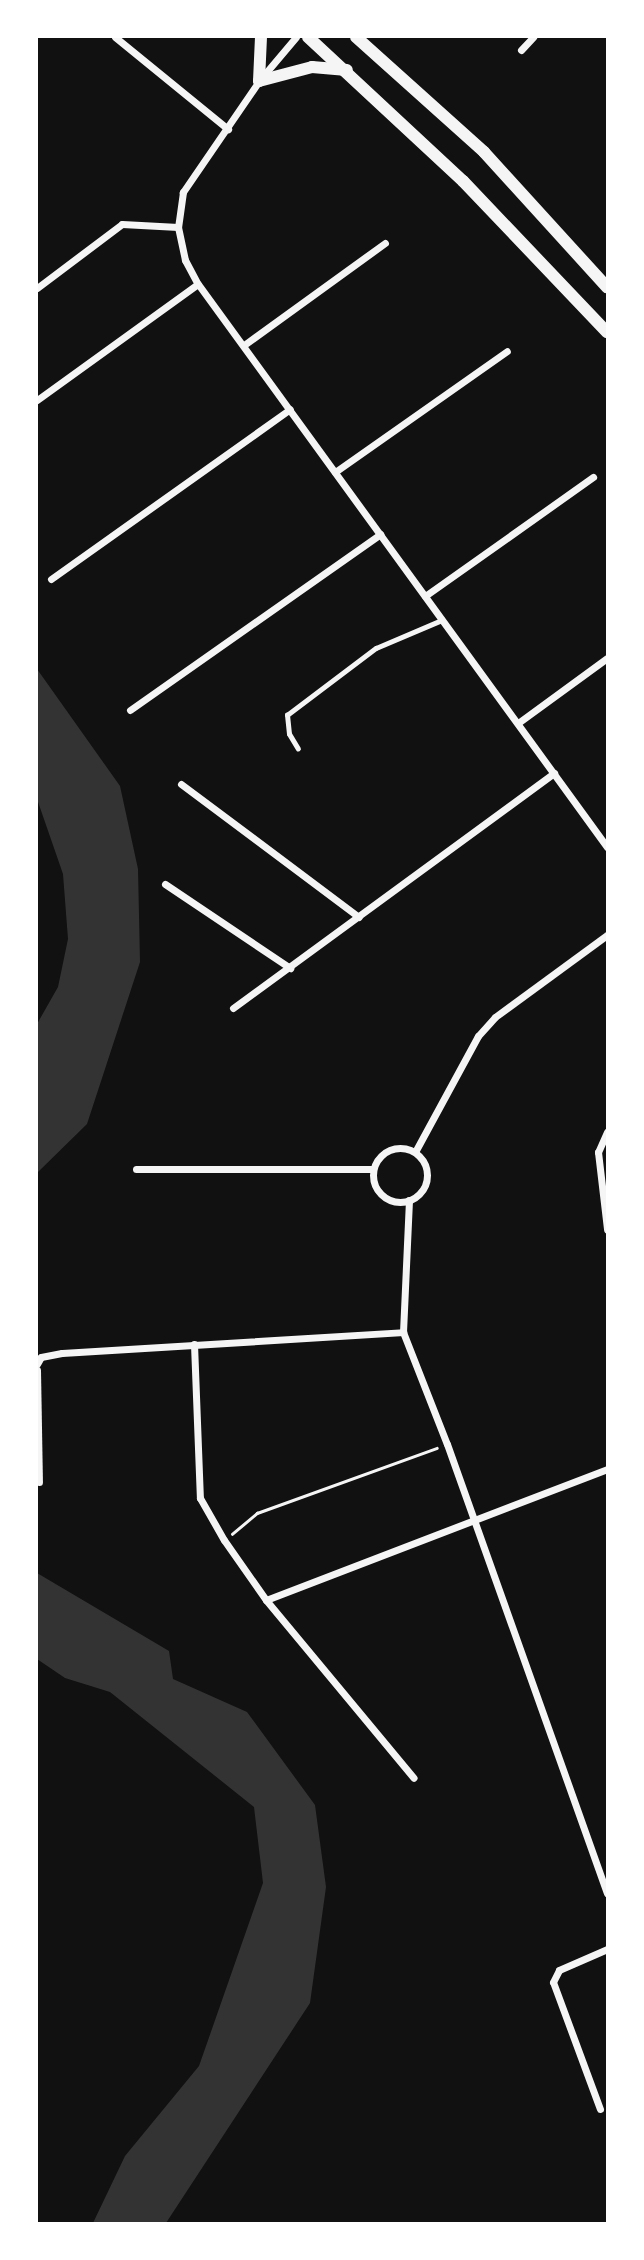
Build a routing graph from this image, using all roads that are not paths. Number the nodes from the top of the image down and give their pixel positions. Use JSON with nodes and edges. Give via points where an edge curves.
{"nodes":[{"id":1,"x":115,"y":37,"type":"edge"},
{"id":2,"x":261,"y":37,"type":"edge"},
{"id":3,"x":296,"y":37,"type":"edge"},
{"id":4,"x":308,"y":37,"type":"edge"},
{"id":5,"x":349,"y":37,"type":"edge"},
{"id":6,"x":356,"y":37,"type":"edge"},
{"id":7,"x":533,"y":37,"type":"edge"},
{"id":8,"x":366,"y":46,"type":"junction"},
{"id":9,"x":522,"y":50,"type":"dead end"},
{"id":10,"x":347,"y":70,"type":"junction"},
{"id":11,"x":259,"y":81,"type":"junction"},
{"id":12,"x":228,"y":129,"type":"junction"},
{"id":13,"x":178,"y":227,"type":"junction"},
{"id":14,"x":385,"y":243,"type":"dead end"},
{"id":15,"x":198,"y":284,"type":"junction"},
{"id":16,"x":607,"y":287,"type":"edge"},
{"id":17,"x":37,"y":288,"type":"edge"},
{"id":18,"x":607,"y":332,"type":"edge"},
{"id":19,"x":244,"y":345,"type":"junction"},
{"id":20,"x":507,"y":351,"type":"dead end"},
{"id":21,"x":37,"y":400,"type":"edge"},
{"id":22,"x":290,"y":409,"type":"junction"},
{"id":23,"x":335,"y":471,"type":"junction"},
{"id":24,"x":593,"y":477,"type":"dead end"},
{"id":25,"x":380,"y":534,"type":"junction"},
{"id":26,"x":51,"y":579,"type":"dead end"},
{"id":27,"x":425,"y":596,"type":"junction"},
{"id":28,"x":442,"y":620,"type":"junction"},
{"id":29,"x":607,"y":657,"type":"edge"},
{"id":30,"x":130,"y":710,"type":"dead end"},
{"id":31,"x":518,"y":723,"type":"junction"},
{"id":32,"x":298,"y":749,"type":"dead end"},
{"id":33,"x":554,"y":773,"type":"junction"},
{"id":34,"x":181,"y":784,"type":"dead end"},
{"id":35,"x":607,"y":847,"type":"edge"},
{"id":36,"x":165,"y":884,"type":"dead end"},
{"id":37,"x":359,"y":917,"type":"junction"},
{"id":38,"x":607,"y":935,"type":"edge"},
{"id":39,"x":290,"y":968,"type":"junction"},
{"id":40,"x":233,"y":1008,"type":"dead end"},
{"id":41,"x":607,"y":1132,"type":"edge"},
{"id":42,"x":415,"y":1152,"type":"junction"},
{"id":43,"x":136,"y":1169,"type":"dead end"},
{"id":44,"x":373,"y":1169,"type":"junction"},
{"id":45,"x":409,"y":1200,"type":"junction"},
{"id":46,"x":607,"y":1230,"type":"edge"},
{"id":47,"x":403,"y":1332,"type":"junction"},
{"id":48,"x":194,"y":1344,"type":"junction"},
{"id":49,"x":37,"y":1364,"type":"edge"},
{"id":50,"x":37,"y":1370,"type":"edge"},
{"id":51,"x":607,"y":1469,"type":"edge"},
{"id":52,"x":39,"y":1482,"type":"dead end"},
{"id":53,"x":474,"y":1522,"type":"junction"},
{"id":54,"x":266,"y":1600,"type":"junction"},
{"id":55,"x":414,"y":1778,"type":"dead end"},
{"id":56,"x":607,"y":1893,"type":"edge"},
{"id":57,"x":607,"y":1949,"type":"edge"},
{"id":58,"x":600,"y":2109,"type":"dead end"}],
"edges":[{"from":1,"to":12,"type":"street"},
{"from":2,"to":11,"type":"street"},
{"from":3,"to":11,"type":"street"},
{"from":4,"to":10,"type":"street"},
{"from":5,"to":8,"type":"street"},
{"from":6,"to":8,"type":"street"},
{"from":7,"to":9,"type":"street"},
{"from":8,"to":16,"type":"street","via":[[484,152]]},
{"from":10,"to":11,"type":"street","via":[[312,67]]},
{"from":10,"to":18,"type":"street","via":[[463,181]]},
{"from":11,"to":12,"type":"street"},
{"from":12,"to":13,"type":"street","via":[[183,192]]},
{"from":13,"to":15,"type":"street","via":[[185,260]]},
{"from":13,"to":17,"type":"street","via":[[122,224]]},
{"from":14,"to":19,"type":"street"},
{"from":15,"to":19,"type":"street"},
{"from":15,"to":21,"type":"street"},
{"from":19,"to":22,"type":"street"},
{"from":20,"to":23,"type":"street"},
{"from":22,"to":23,"type":"street"},
{"from":22,"to":26,"type":"street"},
{"from":23,"to":25,"type":"street"},
{"from":24,"to":27,"type":"street"},
{"from":25,"to":27,"type":"street"},
{"from":25,"to":30,"type":"street"},
{"from":27,"to":28,"type":"street"},
{"from":28,"to":31,"type":"street"},
{"from":28,"to":32,"type":"lane","via":[[376,648],[287,715],[289,734]]},
{"from":29,"to":31,"type":"street"},
{"from":31,"to":33,"type":"street"},
{"from":33,"to":35,"type":"street"},
{"from":33,"to":37,"type":"street"},
{"from":34,"to":37,"type":"street"},
{"from":36,"to":39,"type":"street"},
{"from":37,"to":39,"type":"street"},
{"from":38,"to":42,"type":"street","via":[[495,1017],[478,1036]]},
{"from":39,"to":40,"type":"street"},
{"from":41,"to":46,"type":"street","via":[[598,1152]]},
{"from":42,"to":44,"type":"street","via":[[400,1147],[390,1150]]},
{"from":42,"to":45,"type":"street","via":[[426,1166],[427,1178],[419,1194]]},
{"from":43,"to":44,"type":"street"},
{"from":44,"to":45,"type":"street","via":[[374,1183],[382,1195],[395,1201]]},
{"from":45,"to":47,"type":"street"},
{"from":47,"to":48,"type":"street"},
{"from":47,"to":53,"type":"street"},
{"from":48,"to":49,"type":"street","via":[[62,1353],[41,1357]]},
{"from":48,"to":54,"type":"street","via":[[200,1498]]},
{"from":50,"to":52,"type":"street"},
{"from":51,"to":53,"type":"street"},
{"from":53,"to":54,"type":"street"},
{"from":53,"to":56,"type":"street"},
{"from":54,"to":55,"type":"street"},
{"from":57,"to":58,"type":"street","via":[[559,1970],[553,1982]]}]}
